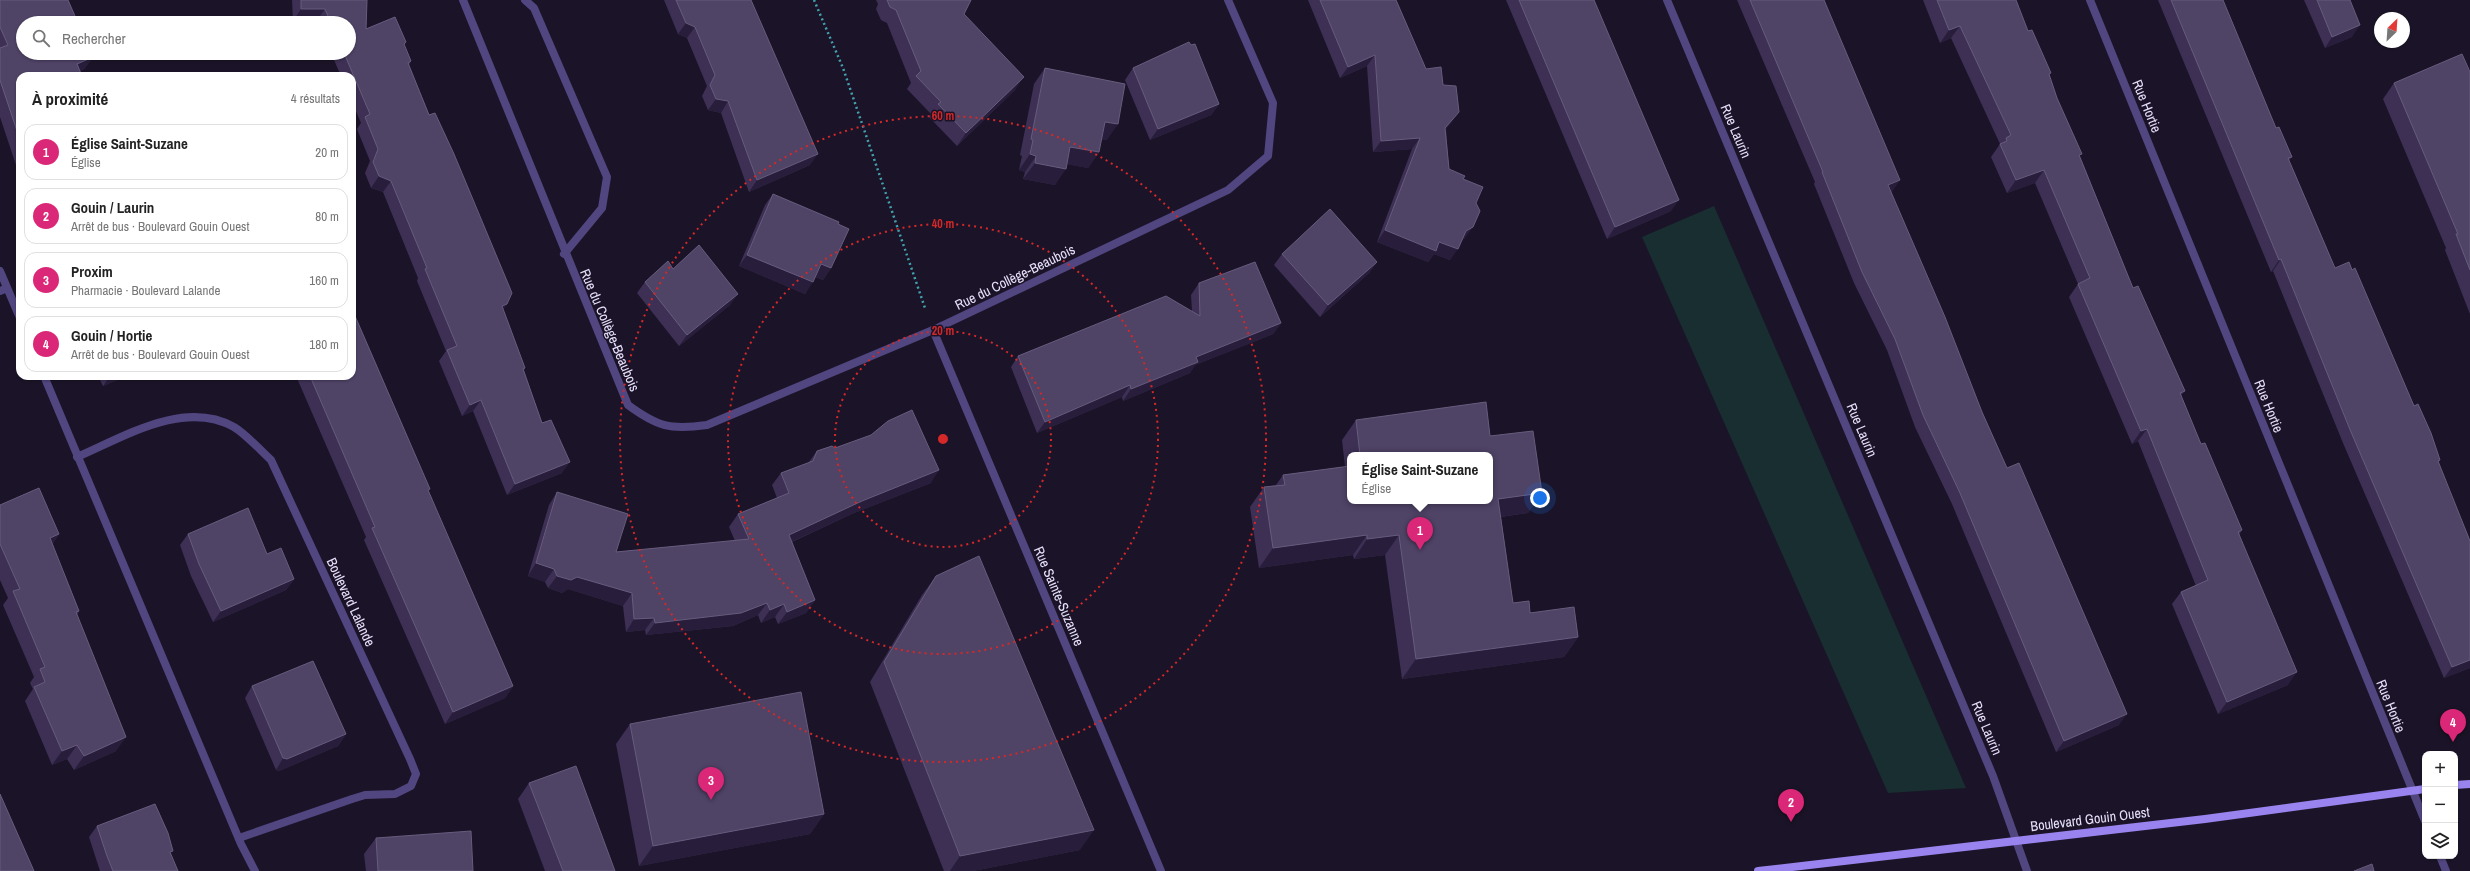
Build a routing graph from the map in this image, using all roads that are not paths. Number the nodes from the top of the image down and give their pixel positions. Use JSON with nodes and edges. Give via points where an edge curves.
{"nodes":[{"id":1,"x":463,"y":0,"type":"edge"},
{"id":2,"x":525,"y":0,"type":"edge"},
{"id":3,"x":1228,"y":0,"type":"edge"},
{"id":4,"x":1667,"y":0,"type":"edge"},
{"id":5,"x":2090,"y":0,"type":"edge"},
{"id":6,"x":564,"y":254,"type":"junction"},
{"id":7,"x":0,"y":271,"type":"edge"},
{"id":8,"x":4,"y":290,"type":"edge"},
{"id":9,"x":16,"y":311,"type":"edge"},
{"id":10,"x":933,"y":330,"type":"junction"},
{"id":11,"x":46,"y":380,"type":"edge"},
{"id":12,"x":77,"y":457,"type":"junction"},
{"id":13,"x":2470,"y":784,"type":"edge"},
{"id":14,"x":2458,"y":785,"type":"edge"},
{"id":15,"x":2422,"y":789,"type":"edge"},
{"id":16,"x":2412,"y":790,"type":"junction"},
{"id":17,"x":2422,"y":814,"type":"edge"},
{"id":18,"x":239,"y":838,"type":"junction"},
{"id":19,"x":2016,"y":841,"type":"junction"},
{"id":20,"x":2441,"y":859,"type":"edge"},
{"id":21,"x":256,"y":871,"type":"edge"},
{"id":22,"x":1161,"y":871,"type":"edge"},
{"id":23,"x":1758,"y":871,"type":"edge"},
{"id":24,"x":2027,"y":871,"type":"edge"},
{"id":25,"x":2446,"y":871,"type":"edge"}],
"edges":[{"from":1,"to":6,"type":"street","name":"Rue du Collège-Beaubois"},
{"from":2,"to":6,"type":"street","via":[[534,8],[607,177],[602,208]]},
{"from":3,"to":10,"type":"street","name":"Rue du Collège-Beaubois","via":[[1273,103],[1268,156],[1228,190]]},
{"from":4,"to":19,"type":"street","name":"Rue Laurin","via":[[1993,776]]},
{"from":5,"to":16,"type":"street","name":"Rue Hortie"},
{"from":6,"to":10,"type":"street","name":"Rue du Collège-Beaubois","via":[[628,405],[649,421],[680,429],[707,425]]},
{"from":7,"to":8,"type":"street"},
{"from":8,"to":9,"type":"street"},
{"from":10,"to":22,"type":"street","name":"Rue Sainte-Suzanne"},
{"from":11,"to":12,"type":"street"},
{"from":12,"to":18,"type":"street"},
{"from":12,"to":18,"type":"street","name":"Boulevard Lalande","via":[[168,419],[201,417],[234,427],[271,460],[410,759],[416,774],[411,786],[395,794],[365,795]]},
{"from":13,"to":14,"type":"main road"},
{"from":15,"to":16,"type":"main road","name":"Boulevard Gouin Ouest"},
{"from":16,"to":17,"type":"street","name":"Rue Hortie"},
{"from":16,"to":19,"type":"main road","name":"Boulevard Gouin Ouest","via":[[2229,816]]},
{"from":18,"to":21,"type":"street"},
{"from":19,"to":23,"type":"main road","name":"Boulevard Gouin Ouest"},
{"from":19,"to":24,"type":"street","name":"Rue Laurin"},
{"from":20,"to":25,"type":"street"}]}
